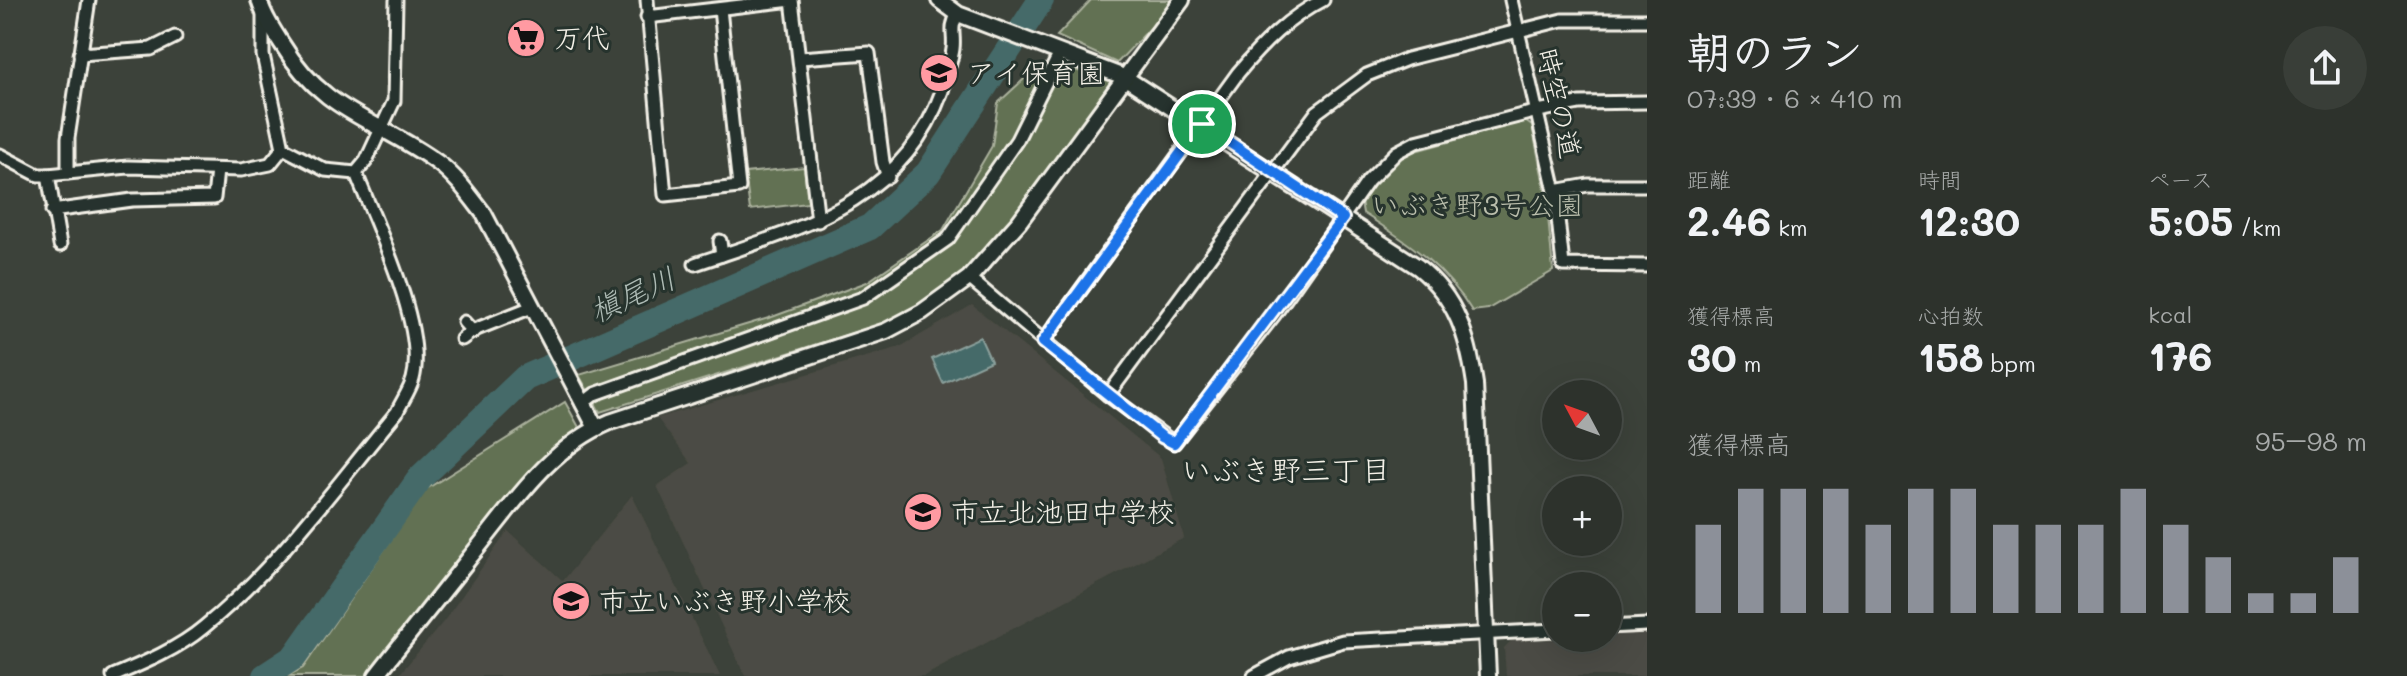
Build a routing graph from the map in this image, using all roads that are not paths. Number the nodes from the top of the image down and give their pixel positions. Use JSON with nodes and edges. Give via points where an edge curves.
{"nodes":[{"id":1,"x":89,"y":0,"type":"edge"},
{"id":2,"x":396,"y":0,"type":"edge"},
{"id":3,"x":647,"y":0,"type":"edge"},
{"id":4,"x":792,"y":0,"type":"edge"},
{"id":5,"x":939,"y":0,"type":"edge"},
{"id":6,"x":1182,"y":0,"type":"edge"},
{"id":7,"x":1323,"y":0,"type":"edge"},
{"id":8,"x":1511,"y":0,"type":"edge"},
{"id":9,"x":261,"y":6,"type":"edge"},
{"id":10,"x":720,"y":9,"type":"junction"},
{"id":11,"x":963,"y":16,"type":"junction"},
{"id":12,"x":647,"y":17,"type":"junction"},
{"id":13,"x":1647,"y":20,"type":"edge"},
{"id":14,"x":1518,"y":33,"type":"junction"},
{"id":15,"x":175,"y":37,"type":"dead end"},
{"id":16,"x":1056,"y":51,"type":"junction"},
{"id":17,"x":80,"y":54,"type":"junction"},
{"id":18,"x":800,"y":58,"type":"junction"},
{"id":19,"x":1124,"y":77,"type":"junction"},
{"id":20,"x":1647,"y":102,"type":"edge"},
{"id":21,"x":1538,"y":111,"type":"junction"},
{"id":22,"x":1202,"y":124,"type":"junction"},
{"id":23,"x":379,"y":130,"type":"junction"},
{"id":24,"x":283,"y":148,"type":"junction"},
{"id":25,"x":1,"y":157,"type":"edge"},
{"id":26,"x":217,"y":170,"type":"junction"},
{"id":27,"x":68,"y":173,"type":"junction"},
{"id":28,"x":356,"y":173,"type":"junction"},
{"id":29,"x":1274,"y":173,"type":"junction"},
{"id":30,"x":48,"y":175,"type":"junction"},
{"id":31,"x":888,"y":177,"type":"junction"},
{"id":32,"x":1647,"y":185,"type":"edge"},
{"id":33,"x":1555,"y":191,"type":"junction"},
{"id":34,"x":52,"y":211,"type":"junction"},
{"id":35,"x":1343,"y":218,"type":"junction"},
{"id":36,"x":818,"y":221,"type":"junction"},
{"id":37,"x":720,"y":241,"type":"dead end"},
{"id":38,"x":60,"y":245,"type":"dead end"},
{"id":39,"x":722,"y":255,"type":"junction"},
{"id":40,"x":695,"y":264,"type":"dead end"},
{"id":41,"x":1647,"y":266,"type":"edge"},
{"id":42,"x":969,"y":278,"type":"junction"},
{"id":43,"x":535,"y":312,"type":"junction"},
{"id":44,"x":464,"y":322,"type":"dead end"},
{"id":45,"x":1043,"y":342,"type":"junction"},
{"id":46,"x":1108,"y":395,"type":"junction"},
{"id":47,"x":581,"y":402,"type":"junction"},
{"id":48,"x":596,"y":428,"type":"junction"},
{"id":49,"x":1647,"y":625,"type":"edge"},
{"id":50,"x":1622,"y":626,"type":"edge"},
{"id":51,"x":1542,"y":631,"type":"edge"},
{"id":52,"x":1486,"y":633,"type":"junction"},
{"id":53,"x":113,"y":676,"type":"edge"},
{"id":54,"x":376,"y":676,"type":"edge"},
{"id":55,"x":1254,"y":676,"type":"edge"},
{"id":56,"x":1488,"y":676,"type":"edge"}],
"edges":[{"from":1,"to":17,"type":"street"},
{"from":2,"to":23,"type":"street","via":[[394,101]]},
{"from":3,"to":12,"type":"street"},
{"from":4,"to":10,"type":"street"},
{"from":4,"to":18,"type":"street"},
{"from":5,"to":11,"type":"street"},
{"from":6,"to":19,"type":"street"},
{"from":7,"to":22,"type":"street","via":[[1264,42]]},
{"from":8,"to":14,"type":"street","name":"時空の道"},
{"from":9,"to":23,"type":"street","via":[[307,79],[346,112]]},
{"from":9,"to":24,"type":"street","via":[[263,55]]},
{"from":10,"to":12,"type":"street"},
{"from":10,"to":12,"type":"street","via":[[739,187],[665,195]]},
{"from":11,"to":16,"type":"street"},
{"from":11,"to":31,"type":"street","via":[[950,26],[953,46],[942,91],[923,133]]},
{"from":13,"to":14,"type":"street","via":[[1562,20]]},
{"from":14,"to":21,"type":"street","name":"時空の道"},
{"from":14,"to":29,"type":"street","via":[[1407,59],[1367,75],[1317,112]]},
{"from":15,"to":17,"type":"street","via":[[151,49]]},
{"from":16,"to":19,"type":"street"},
{"from":16,"to":47,"type":"street","via":[[1017,140],[948,239],[863,298]]},
{"from":17,"to":27,"type":"street"},
{"from":18,"to":31,"type":"street","via":[[869,53]]},
{"from":18,"to":36,"type":"street"},
{"from":19,"to":22,"type":"street"},
{"from":19,"to":42,"type":"street","via":[[1019,222]]},
{"from":20,"to":21,"type":"street","via":[[1579,103]]},
{"from":21,"to":33,"type":"street","name":"時空の道"},
{"from":21,"to":35,"type":"street","via":[[1416,142],[1397,152],[1384,161]]},
{"from":22,"to":29,"type":"street"},
{"from":22,"to":45,"type":"street"},
{"from":23,"to":28,"type":"street"},
{"from":23,"to":43,"type":"street","via":[[440,164],[468,192]]},
{"from":24,"to":26,"type":"street","via":[[270,164]]},
{"from":24,"to":28,"type":"street","via":[[325,170]]},
{"from":25,"to":30,"type":"street"},
{"from":26,"to":27,"type":"street","via":[[128,167]]},
{"from":26,"to":34,"type":"street","via":[[214,198],[132,200]]},
{"from":27,"to":30,"type":"street"},
{"from":28,"to":53,"type":"street","via":[[404,298],[414,345],[413,378],[397,412],[249,587],[203,628],[152,660]]},
{"from":29,"to":35,"type":"street"},
{"from":29,"to":46,"type":"street"},
{"from":30,"to":34,"type":"street"},
{"from":31,"to":36,"type":"street"},
{"from":32,"to":33,"type":"street"},
{"from":33,"to":41,"type":"street","name":"時空の道","via":[[1563,265]]},
{"from":34,"to":38,"type":"street"},
{"from":35,"to":46,"type":"street","via":[[1174,443]]},
{"from":35,"to":52,"type":"street","via":[[1432,279],[1459,318],[1468,342],[1475,384]]},
{"from":36,"to":39,"type":"street"},
{"from":37,"to":39,"type":"street"},
{"from":39,"to":40,"type":"street"},
{"from":42,"to":45,"type":"street"},
{"from":42,"to":48,"type":"street","via":[[886,331]]},
{"from":43,"to":44,"type":"street","via":[[467,335]]},
{"from":43,"to":47,"type":"street"},
{"from":45,"to":46,"type":"street"},
{"from":47,"to":48,"type":"street"},
{"from":48,"to":54,"type":"street","via":[[552,459],[522,490]]},
{"from":49,"to":50,"type":"street"},
{"from":51,"to":52,"type":"street"},
{"from":52,"to":55,"type":"street","via":[[1343,641],[1289,657]]},
{"from":52,"to":56,"type":"street"}]}
